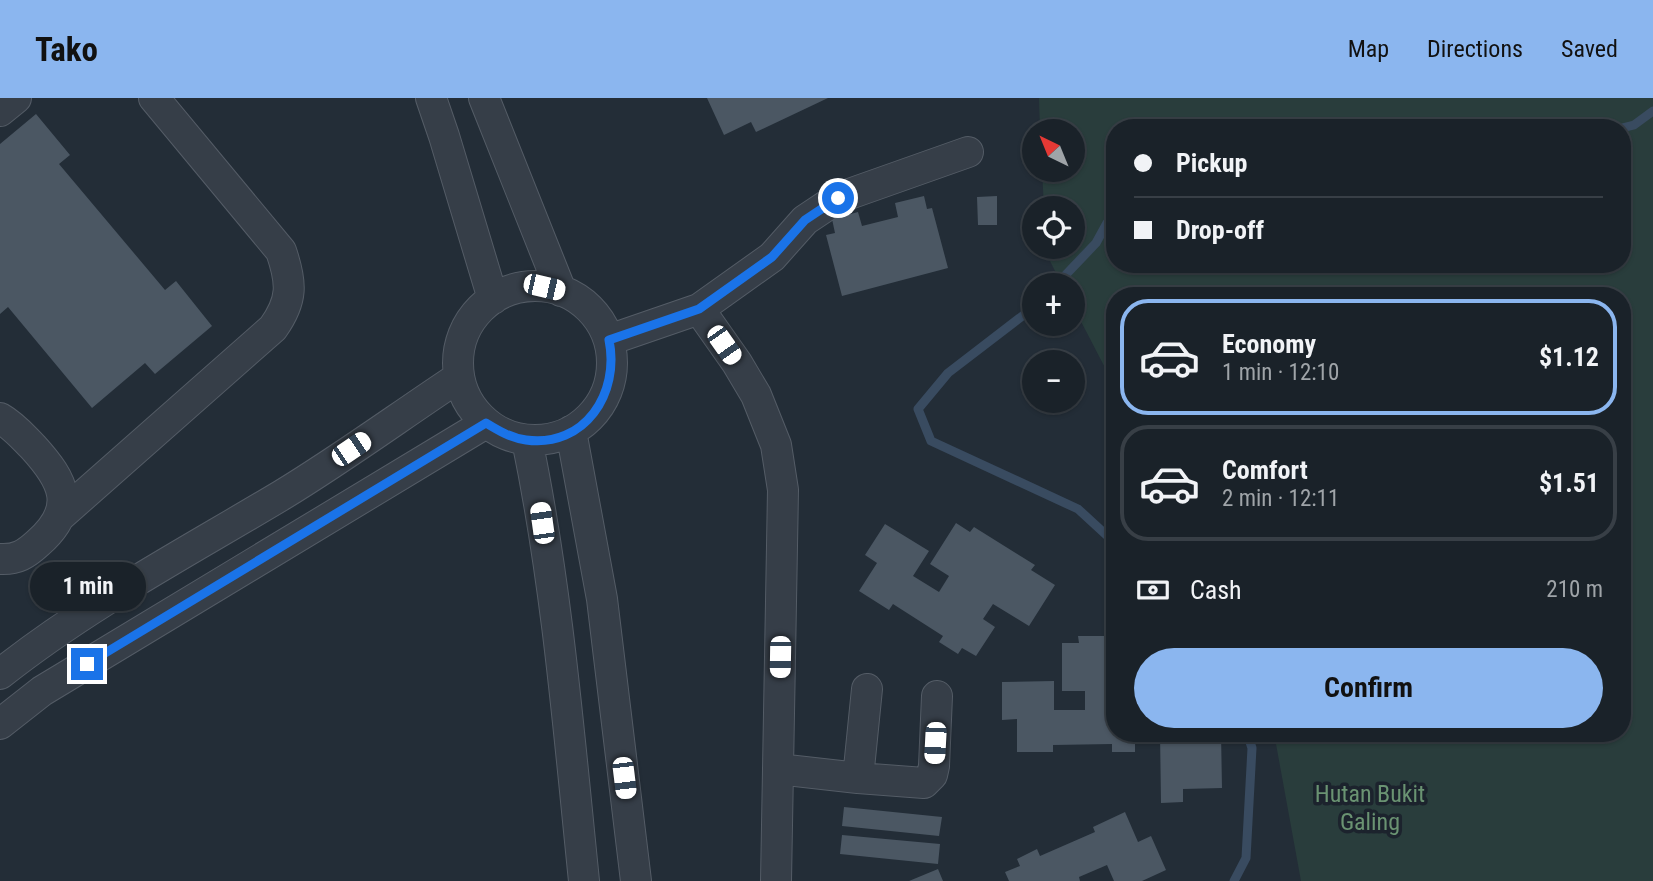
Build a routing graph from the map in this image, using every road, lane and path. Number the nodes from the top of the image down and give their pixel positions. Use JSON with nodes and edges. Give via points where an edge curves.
{"nodes":[{"id":1,"x":16,"y":98,"type":"edge"},
{"id":2,"x":154,"y":98,"type":"edge"},
{"id":3,"x":430,"y":98,"type":"edge"},
{"id":4,"x":484,"y":98,"type":"edge"},
{"id":5,"x":0,"y":111,"type":"edge"},
{"id":6,"x":968,"y":152,"type":"dead end"},
{"id":7,"x":561,"y":291,"type":"junction"},
{"id":8,"x":493,"y":299,"type":"junction"},
{"id":9,"x":699,"y":309,"type":"junction"},
{"id":10,"x":609,"y":340,"type":"junction"},
{"id":11,"x":459,"y":376,"type":"junction"},
{"id":12,"x":0,"y":418,"type":"edge"},
{"id":13,"x":486,"y":423,"type":"junction"},
{"id":14,"x":571,"y":431,"type":"junction"},
{"id":15,"x":527,"y":440,"type":"junction"},
{"id":16,"x":60,"y":516,"type":"junction"},
{"id":17,"x":0,"y":559,"type":"edge"},
{"id":18,"x":0,"y":674,"type":"edge"},
{"id":19,"x":867,"y":689,"type":"dead end"},
{"id":20,"x":937,"y":696,"type":"dead end"},
{"id":21,"x":0,"y":724,"type":"edge"},
{"id":22,"x":778,"y":769,"type":"junction"},
{"id":23,"x":858,"y":778,"type":"junction"},
{"id":24,"x":584,"y":881,"type":"edge"},
{"id":25,"x":636,"y":881,"type":"edge"},
{"id":26,"x":776,"y":881,"type":"edge"}],
"edges":[{"from":1,"to":5,"type":"street"},
{"from":2,"to":16,"type":"street","via":[[281,251],[290,290],[285,311],[273,328]]},
{"from":3,"to":8,"type":"street"},
{"from":4,"to":7,"type":"street"},
{"from":6,"to":9,"type":"street","via":[[838,198],[805,220],[772,257]]},
{"from":7,"to":8,"type":"street","via":[[526,287]]},
{"from":7,"to":10,"type":"street","via":[[591,309]]},
{"from":8,"to":11,"type":"street","via":[[479,311],[461,341]]},
{"from":9,"to":10,"type":"street"},
{"from":9,"to":22,"type":"street","via":[[756,395],[776,445],[783,490]]},
{"from":10,"to":14,"type":"street","via":[[612,366],[606,392],[598,408]]},
{"from":11,"to":13,"type":"street","via":[[469,402]]},
{"from":11,"to":18,"type":"street","via":[[286,493],[139,581]]},
{"from":12,"to":16,"type":"street","via":[[53,469],[63,497]]},
{"from":13,"to":15,"type":"street","via":[[505,435]]},
{"from":13,"to":21,"type":"street","via":[[43,691]]},
{"from":14,"to":15,"type":"street"},
{"from":14,"to":25,"type":"street","via":[[602,598]]},
{"from":15,"to":24,"type":"street","via":[[560,652]]},
{"from":16,"to":17,"type":"street","via":[[52,531],[24,556]]},
{"from":19,"to":23,"type":"street"},
{"from":20,"to":23,"type":"street","via":[[934,766],[929,779],[916,784]]},
{"from":22,"to":23,"type":"street"},
{"from":22,"to":26,"type":"street"}]}
